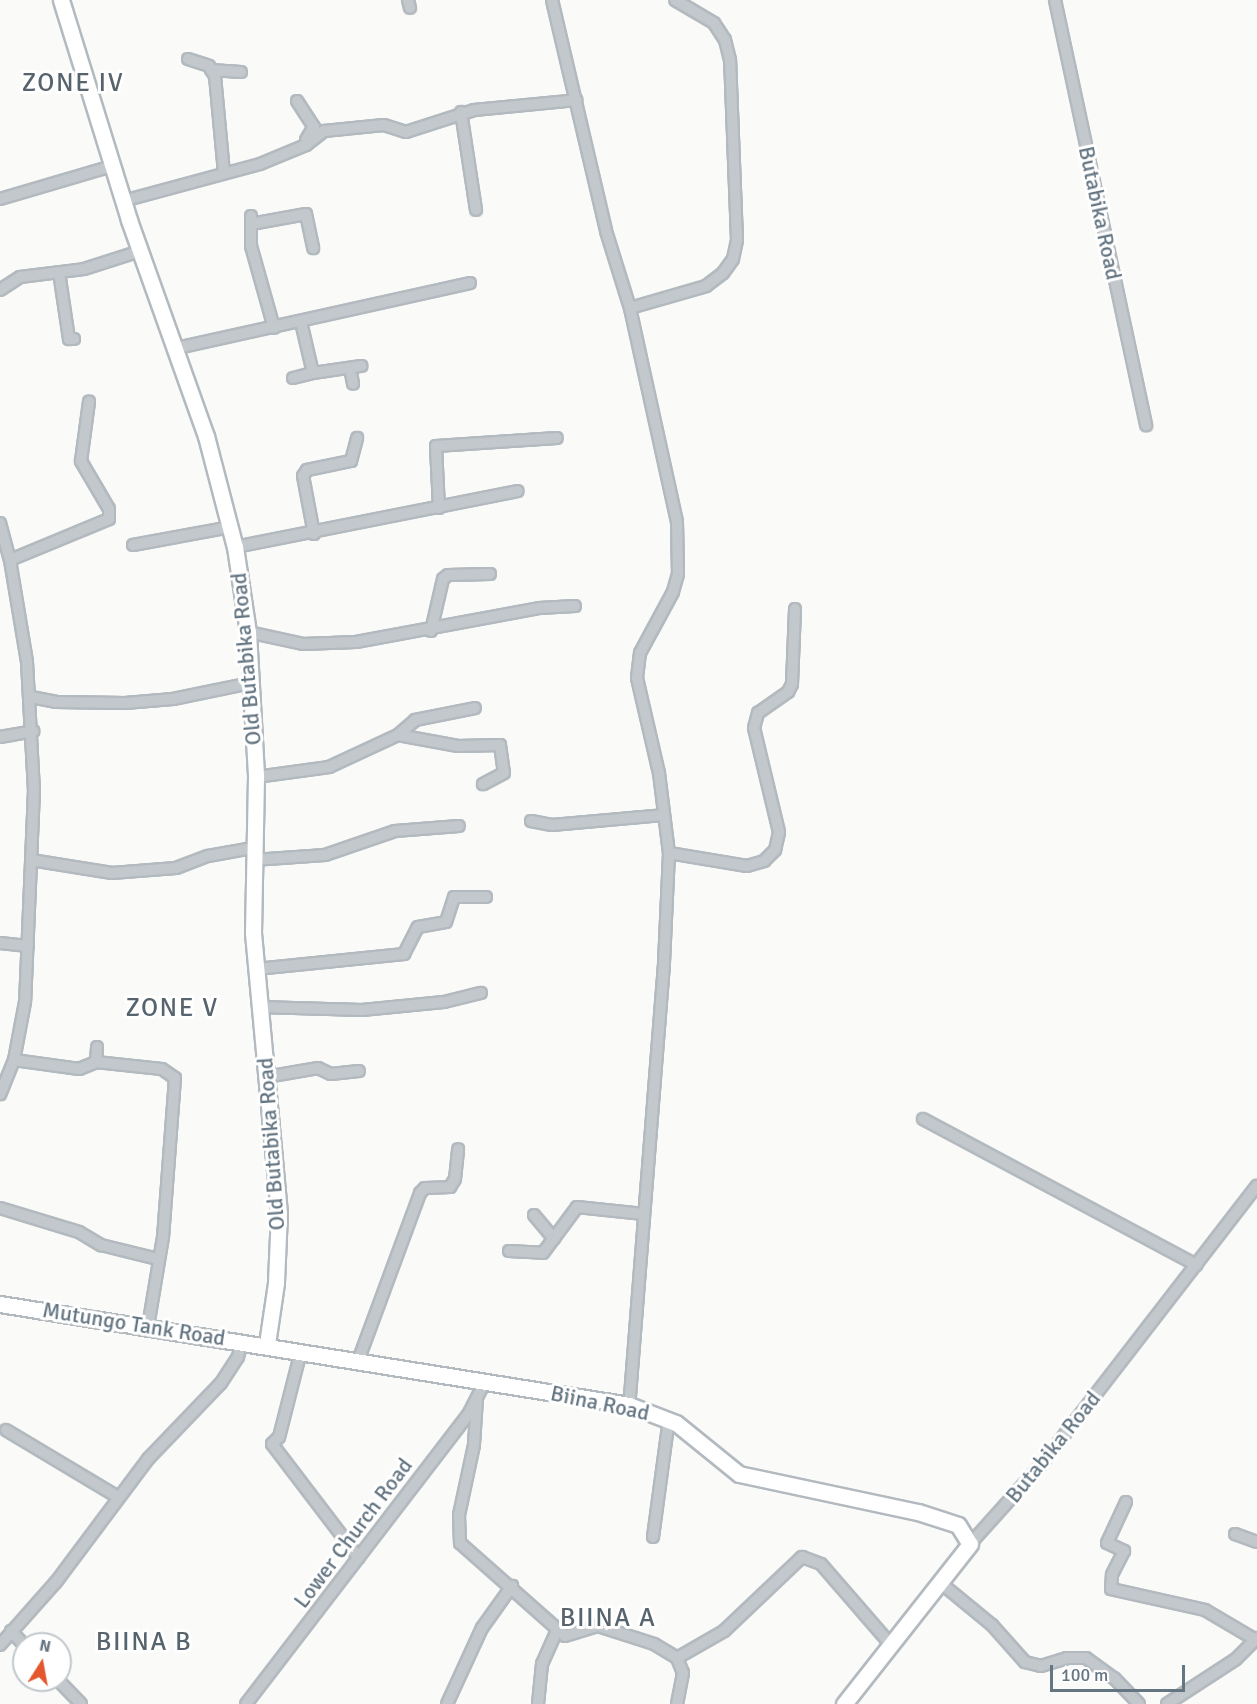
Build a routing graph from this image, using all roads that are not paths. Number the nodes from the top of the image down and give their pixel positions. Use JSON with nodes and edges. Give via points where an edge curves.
{"nodes":[{"id":1,"x":61,"y":0,"type":"edge"},
{"id":2,"x":552,"y":0,"type":"edge"},
{"id":3,"x":675,"y":0,"type":"edge"},
{"id":4,"x":1055,"y":0,"type":"edge"},
{"id":5,"x":188,"y":59,"type":"dead end"},
{"id":6,"x":212,"y":70,"type":"junction"},
{"id":7,"x":241,"y":72,"type":"dead end"},
{"id":8,"x":577,"y":100,"type":"junction"},
{"id":9,"x":297,"y":101,"type":"dead end"},
{"id":10,"x":461,"y":112,"type":"junction"},
{"id":11,"x":300,"y":147,"type":"junction"},
{"id":12,"x":112,"y":166,"type":"junction"},
{"id":13,"x":224,"y":173,"type":"junction"},
{"id":14,"x":0,"y":199,"type":"edge"},
{"id":15,"x":123,"y":201,"type":"junction"},
{"id":16,"x":476,"y":210,"type":"dead end"},
{"id":17,"x":313,"y":248,"type":"dead end"},
{"id":18,"x":140,"y":251,"type":"junction"},
{"id":19,"x":59,"y":272,"type":"junction"},
{"id":20,"x":470,"y":283,"type":"dead end"},
{"id":21,"x":0,"y":290,"type":"edge"},
{"id":22,"x":630,"y":308,"type":"junction"},
{"id":23,"x":301,"y":322,"type":"junction"},
{"id":24,"x":274,"y":328,"type":"junction"},
{"id":25,"x":74,"y":339,"type":"dead end"},
{"id":26,"x":177,"y":348,"type":"junction"},
{"id":27,"x":313,"y":373,"type":"junction"},
{"id":28,"x":293,"y":378,"type":"dead end"},
{"id":29,"x":353,"y":384,"type":"dead end"},
{"id":30,"x":89,"y":402,"type":"dead end"},
{"id":31,"x":1146,"y":425,"type":"dead end"},
{"id":32,"x":357,"y":438,"type":"dead end"},
{"id":33,"x":557,"y":438,"type":"dead end"},
{"id":34,"x":518,"y":491,"type":"dead end"},
{"id":35,"x":439,"y":508,"type":"junction"},
{"id":36,"x":0,"y":523,"type":"edge"},
{"id":37,"x":231,"y":527,"type":"junction"},
{"id":38,"x":314,"y":534,"type":"junction"},
{"id":39,"x":133,"y":545,"type":"dead end"},
{"id":40,"x":235,"y":547,"type":"junction"},
{"id":41,"x":6,"y":561,"type":"edge"},
{"id":42,"x":490,"y":574,"type":"dead end"},
{"id":43,"x":575,"y":606,"type":"dead end"},
{"id":44,"x":795,"y":609,"type":"dead end"},
{"id":45,"x":431,"y":631,"type":"junction"},
{"id":46,"x":248,"y":632,"type":"junction"},
{"id":47,"x":251,"y":683,"type":"junction"},
{"id":48,"x":31,"y":698,"type":"junction"},
{"id":49,"x":475,"y":708,"type":"dead end"},
{"id":50,"x":33,"y":731,"type":"junction"},
{"id":51,"x":398,"y":735,"type":"junction"},
{"id":52,"x":0,"y":737,"type":"edge"},
{"id":53,"x":256,"y":777,"type":"junction"},
{"id":54,"x":483,"y":784,"type":"dead end"},
{"id":55,"x":663,"y":815,"type":"junction"},
{"id":56,"x":531,"y":821,"type":"dead end"},
{"id":57,"x":459,"y":826,"type":"dead end"},
{"id":58,"x":669,"y":852,"type":"junction"},
{"id":59,"x":253,"y":854,"type":"junction"},
{"id":60,"x":30,"y":860,"type":"junction"},
{"id":61,"x":486,"y":897,"type":"dead end"},
{"id":62,"x":0,"y":944,"type":"edge"},
{"id":63,"x":28,"y":946,"type":"junction"},
{"id":64,"x":256,"y":969,"type":"junction"},
{"id":65,"x":481,"y":993,"type":"dead end"},
{"id":66,"x":260,"y":1007,"type":"junction"},
{"id":67,"x":98,"y":1047,"type":"dead end"},
{"id":68,"x":14,"y":1060,"type":"junction"},
{"id":69,"x":96,"y":1062,"type":"junction"},
{"id":70,"x":359,"y":1071,"type":"dead end"},
{"id":71,"x":266,"y":1077,"type":"junction"},
{"id":72,"x":0,"y":1094,"type":"edge"},
{"id":73,"x":923,"y":1119,"type":"dead end"},
{"id":74,"x":458,"y":1149,"type":"dead end"},
{"id":75,"x":1257,"y":1186,"type":"edge"},
{"id":76,"x":0,"y":1208,"type":"edge"},
{"id":77,"x":644,"y":1214,"type":"junction"},
{"id":78,"x":534,"y":1215,"type":"dead end"},
{"id":79,"x":554,"y":1239,"type":"junction"},
{"id":80,"x":509,"y":1251,"type":"dead end"},
{"id":81,"x":158,"y":1259,"type":"junction"},
{"id":82,"x":1196,"y":1265,"type":"junction"},
{"id":83,"x":0,"y":1304,"type":"edge"},
{"id":84,"x":148,"y":1327,"type":"junction"},
{"id":85,"x":242,"y":1341,"type":"junction"},
{"id":86,"x":267,"y":1344,"type":"junction"},
{"id":87,"x":301,"y":1351,"type":"junction"},
{"id":88,"x":358,"y":1361,"type":"junction"},
{"id":89,"x":485,"y":1381,"type":"junction"},
{"id":90,"x":477,"y":1398,"type":"junction"},
{"id":91,"x":629,"y":1405,"type":"junction"},
{"id":92,"x":669,"y":1419,"type":"junction"},
{"id":93,"x":6,"y":1430,"type":"dead end"},
{"id":94,"x":118,"y":1497,"type":"junction"},
{"id":95,"x":1126,"y":1502,"type":"dead end"},
{"id":96,"x":1235,"y":1534,"type":"dead end"},
{"id":97,"x":653,"y":1537,"type":"dead end"},
{"id":98,"x":1257,"y":1542,"type":"edge"},
{"id":99,"x":970,"y":1544,"type":"junction"},
{"id":100,"x":360,"y":1558,"type":"junction"},
{"id":101,"x":942,"y":1584,"type":"junction"},
{"id":102,"x":512,"y":1586,"type":"junction"},
{"id":103,"x":11,"y":1631,"type":"joint"},
{"id":104,"x":557,"y":1631,"type":"junction"},
{"id":105,"x":1256,"y":1639,"type":"edge"},
{"id":106,"x":0,"y":1645,"type":"edge"},
{"id":107,"x":892,"y":1646,"type":"junction"},
{"id":108,"x":677,"y":1658,"type":"junction"},
{"id":109,"x":70,"y":1692,"type":"edge"},
{"id":110,"x":81,"y":1704,"type":"edge"},
{"id":111,"x":246,"y":1704,"type":"edge"},
{"id":112,"x":447,"y":1704,"type":"edge"},
{"id":113,"x":538,"y":1704,"type":"edge"},
{"id":114,"x":677,"y":1704,"type":"edge"},
{"id":115,"x":844,"y":1704,"type":"edge"},
{"id":116,"x":1139,"y":1704,"type":"edge"},
{"id":117,"x":1167,"y":1704,"type":"edge"}],
"edges":[{"from":1,"to":12,"type":"main road","name":"Old Butabika Road","via":[[81,53]]},
{"from":2,"to":8,"type":"street"},
{"from":3,"to":22,"type":"street","via":[[714,23],[725,40],[730,60],[737,240],[733,259],[706,286]]},
{"from":4,"to":31,"type":"street","name":"Butabika Road"},
{"from":5,"to":6,"type":"street"},
{"from":6,"to":7,"type":"street"},
{"from":6,"to":13,"type":"street"},
{"from":8,"to":10,"type":"street"},
{"from":8,"to":22,"type":"street","via":[[606,231]]},
{"from":9,"to":11,"type":"street","via":[[314,128]]},
{"from":10,"to":11,"type":"street","via":[[406,132],[384,125],[324,131]]},
{"from":10,"to":16,"type":"street"},
{"from":11,"to":13,"type":"street","via":[[260,164]]},
{"from":12,"to":14,"type":"street"},
{"from":12,"to":15,"type":"main road","name":"Old Butabika Road"},
{"from":13,"to":15,"type":"street"},
{"from":15,"to":18,"type":"main road","name":"Old Butabika Road"},
{"from":17,"to":24,"type":"street","via":[[306,214],[251,220],[251,246]]},
{"from":18,"to":19,"type":"street","via":[[118,261]]},
{"from":18,"to":26,"type":"main road","name":"Old Butabika Road"},
{"from":19,"to":21,"type":"street","via":[[20,277]]},
{"from":19,"to":25,"type":"street","via":[[69,335]]},
{"from":20,"to":23,"type":"street"},
{"from":22,"to":55,"type":"street","via":[[677,522],[678,564],[673,592],[640,653],[637,678],[659,773]]},
{"from":23,"to":24,"type":"street"},
{"from":23,"to":27,"type":"street"},
{"from":24,"to":26,"type":"street"},
{"from":26,"to":37,"type":"main road","name":"Old Butabika Road"},
{"from":27,"to":28,"type":"street"},
{"from":27,"to":29,"type":"street","via":[[356,367]]},
{"from":30,"to":41,"type":"street","via":[[81,461],[109,509],[109,519]]},
{"from":32,"to":38,"type":"street","via":[[351,461],[307,470],[303,476]]},
{"from":33,"to":35,"type":"street","via":[[436,446]]},
{"from":34,"to":35,"type":"street"},
{"from":35,"to":38,"type":"street"},
{"from":36,"to":41,"type":"street"},
{"from":37,"to":39,"type":"street"},
{"from":37,"to":40,"type":"main road","name":"Old Butabika Road"},
{"from":38,"to":40,"type":"street"},
{"from":40,"to":46,"type":"main road","name":"Old Butabika Road"},
{"from":41,"to":48,"type":"street"},
{"from":42,"to":45,"type":"street","via":[[448,575],[443,579]]},
{"from":43,"to":45,"type":"street","via":[[539,608]]},
{"from":44,"to":58,"type":"street","via":[[792,684],[788,692],[759,713],[753,728],[779,832],[775,850],[764,861],[747,866]]},
{"from":45,"to":46,"type":"street","via":[[320,645]]},
{"from":46,"to":47,"type":"main road","name":"Old Butabika Road"},
{"from":47,"to":48,"type":"street","via":[[173,699],[125,703]]},
{"from":47,"to":53,"type":"main road","name":"Old Butabika Road"},
{"from":48,"to":50,"type":"street"},
{"from":49,"to":51,"type":"street","via":[[415,720]]},
{"from":50,"to":52,"type":"street"},
{"from":50,"to":60,"type":"street"},
{"from":51,"to":53,"type":"street","via":[[328,767]]},
{"from":51,"to":54,"type":"street","via":[[458,746],[500,745],[504,773]]},
{"from":53,"to":59,"type":"main road","name":"Old Butabika Road"},
{"from":55,"to":56,"type":"street","via":[[552,825]]},
{"from":55,"to":58,"type":"street"},
{"from":57,"to":59,"type":"street","via":[[396,831],[325,855]]},
{"from":58,"to":77,"type":"street"},
{"from":59,"to":60,"type":"street","via":[[208,856],[176,868],[112,873]]},
{"from":59,"to":64,"type":"main road","name":"Old Butabika Road"},
{"from":60,"to":63,"type":"street"},
{"from":61,"to":64,"type":"street","via":[[454,897],[446,922],[418,927],[404,954]]},
{"from":62,"to":63,"type":"street"},
{"from":63,"to":68,"type":"street"},
{"from":64,"to":66,"type":"main road","name":"Old Butabika Road"},
{"from":65,"to":66,"type":"street","via":[[444,1002],[362,1010]]},
{"from":66,"to":71,"type":"main road","name":"Old Butabika Road"},
{"from":67,"to":69,"type":"street"},
{"from":68,"to":69,"type":"street","via":[[79,1069]]},
{"from":68,"to":72,"type":"street"},
{"from":69,"to":81,"type":"street","via":[[162,1069],[175,1078]]},
{"from":70,"to":71,"type":"street","via":[[331,1074],[318,1068]]},
{"from":71,"to":86,"type":"main road","name":"Old Butabika Road","via":[[279,1232]]},
{"from":73,"to":82,"type":"street"},
{"from":74,"to":88,"type":"street","via":[[455,1179],[450,1187],[425,1188],[420,1193]]},
{"from":75,"to":82,"type":"street","name":"Butabika Road"},
{"from":76,"to":81,"type":"street","via":[[78,1232],[101,1245]]},
{"from":77,"to":79,"type":"street","via":[[577,1207]]},
{"from":77,"to":91,"type":"street"},
{"from":78,"to":79,"type":"street"},
{"from":79,"to":80,"type":"street","via":[[543,1253]]},
{"from":81,"to":84,"type":"street"},
{"from":82,"to":99,"type":"street","name":"Butabika Road","via":[[1041,1465]]},
{"from":83,"to":84,"type":"main road","name":"Mutungo Tank Road"},
{"from":84,"to":85,"type":"main road","name":"Mutungo Tank Road"},
{"from":85,"to":86,"type":"main road","name":"Mutungo Tank Road"},
{"from":85,"to":94,"type":"street","via":[[235,1363],[221,1383]]},
{"from":86,"to":87,"type":"main road","name":"Biina Road"},
{"from":87,"to":88,"type":"main road","name":"Biina Road"},
{"from":87,"to":100,"type":"street","via":[[279,1437],[272,1444]]},
{"from":88,"to":89,"type":"main road","name":"Biina Road"},
{"from":89,"to":90,"type":"street","name":"Lower Church Road"},
{"from":89,"to":91,"type":"main road","name":"Biina Road"},
{"from":90,"to":100,"type":"street","name":"Lower Church Road"},
{"from":90,"to":102,"type":"street","via":[[474,1445],[459,1515],[459,1537],[467,1549]]},
{"from":91,"to":92,"type":"main road","name":"Biina Road"},
{"from":92,"to":97,"type":"street"},
{"from":92,"to":99,"type":"main road","name":"Biina Road","via":[[739,1474],[937,1517],[962,1529]]},
{"from":93,"to":94,"type":"street"},
{"from":94,"to":103,"type":"street","via":[[56,1582]]},
{"from":95,"to":105,"type":"street","via":[[1107,1543],[1124,1551],[1111,1589],[1205,1610]]},
{"from":96,"to":98,"type":"street"},
{"from":99,"to":101,"type":"main road","name":"Butabika Road"},
{"from":100,"to":111,"type":"street","name":"Lower Church Road"},
{"from":101,"to":107,"type":"main road","name":"Butabika Road"},
{"from":101,"to":116,"type":"street","via":[[992,1625],[1025,1662],[1041,1666],[1067,1658],[1086,1658],[1129,1691]]},
{"from":102,"to":104,"type":"street"},
{"from":102,"to":112,"type":"street","via":[[482,1628]]},
{"from":103,"to":106,"type":"street"},
{"from":104,"to":108,"type":"street","via":[[572,1637],[590,1626],[598,1626],[654,1644]]},
{"from":104,"to":113,"type":"street","via":[[542,1664]]},
{"from":105,"to":117,"type":"street","via":[[1236,1659]]},
{"from":107,"to":108,"type":"street","via":[[821,1564],[802,1557],[724,1631]]},
{"from":107,"to":115,"type":"main road","name":"Butabika Road"},
{"from":108,"to":114,"type":"street","via":[[683,1673]]},
{"from":109,"to":110,"type":"street"}]}
